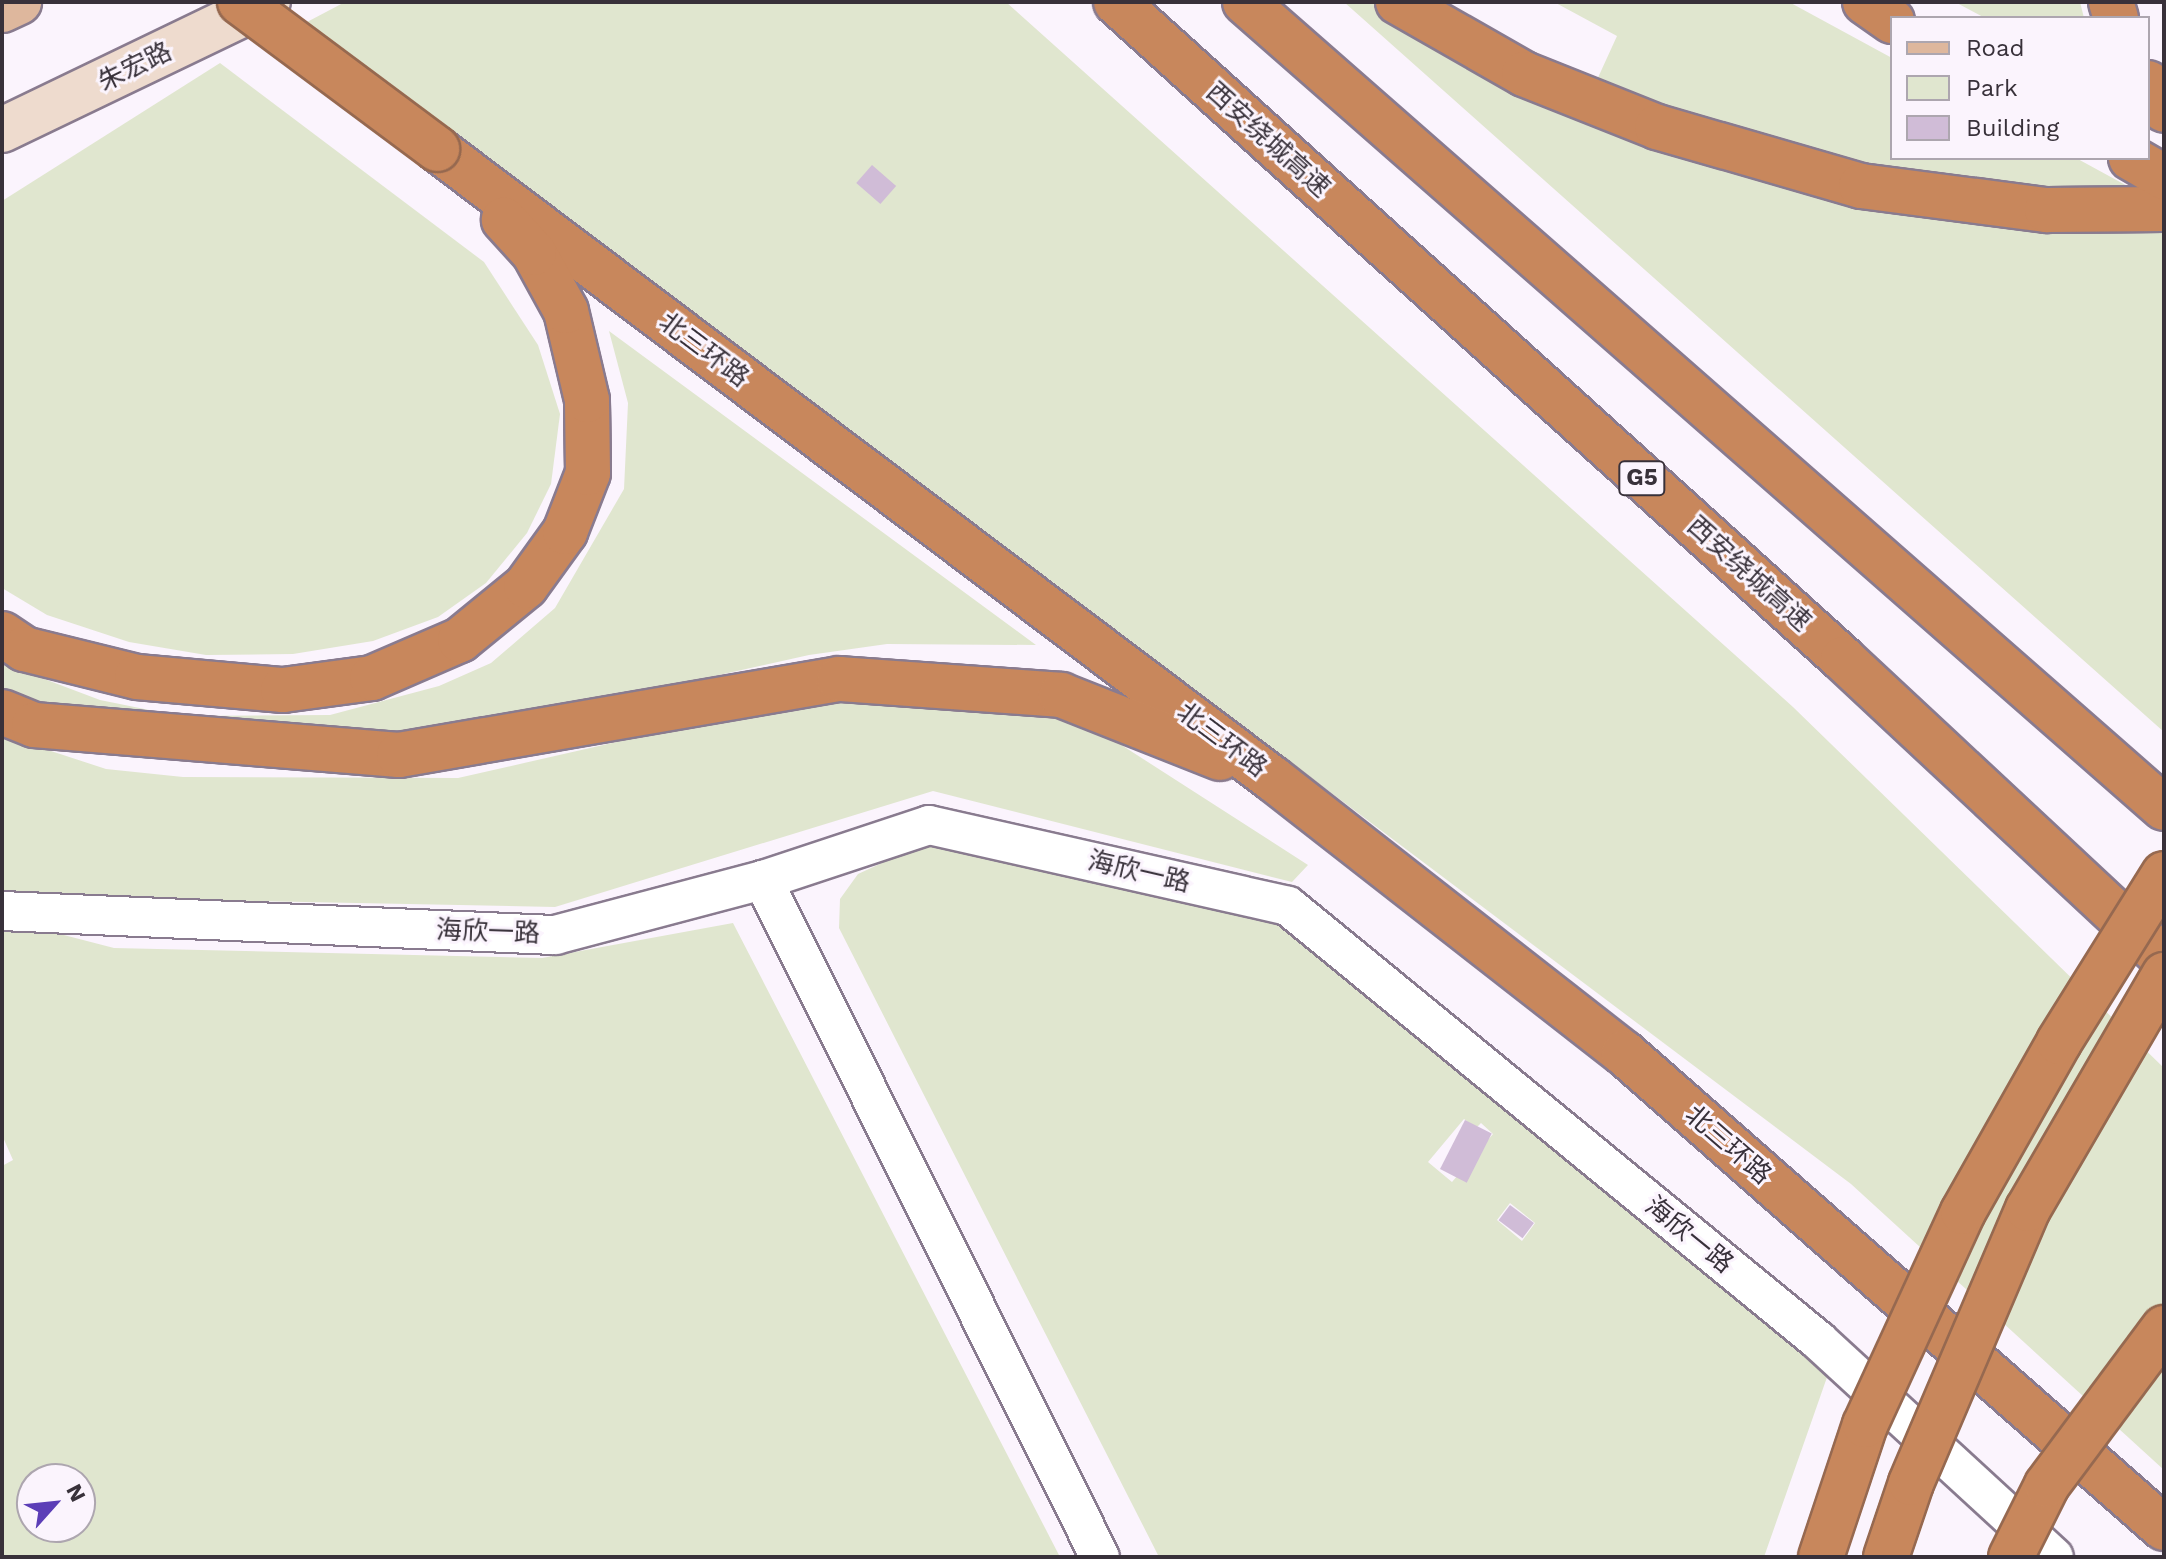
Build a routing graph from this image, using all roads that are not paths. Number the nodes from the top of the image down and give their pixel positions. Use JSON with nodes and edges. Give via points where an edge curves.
{"nodes":[{"id":1,"x":19,"y":2,"type":"edge"},
{"id":2,"x":240,"y":2,"type":"edge"},
{"id":3,"x":268,"y":2,"type":"edge"},
{"id":4,"x":1116,"y":2,"type":"edge"},
{"id":5,"x":1245,"y":2,"type":"edge"},
{"id":6,"x":1398,"y":2,"type":"edge"},
{"id":7,"x":1865,"y":2,"type":"edge"},
{"id":8,"x":2,"y":10,"type":"edge"},
{"id":9,"x":1890,"y":20,"type":"edge"},
{"id":10,"x":2150,"y":86,"type":"edge"},
{"id":11,"x":2164,"y":110,"type":"edge"},
{"id":12,"x":2,"y":130,"type":"edge"},
{"id":13,"x":437,"y":149,"type":"junction"},
{"id":14,"x":2134,"y":160,"type":"edge"},
{"id":15,"x":2164,"y":177,"type":"edge"},
{"id":16,"x":2164,"y":209,"type":"edge"},
{"id":17,"x":2,"y":634,"type":"edge"},
{"id":18,"x":2,"y":712,"type":"edge"},
{"id":19,"x":1273,"y":779,"type":"junction"},
{"id":20,"x":2164,"y":808,"type":"edge"},
{"id":21,"x":2164,"y":874,"type":"edge"},
{"id":22,"x":763,"y":880,"type":"junction"},
{"id":23,"x":2,"y":911,"type":"edge"},
{"id":24,"x":2164,"y":958,"type":"edge"},
{"id":25,"x":2164,"y":975,"type":"edge"},
{"id":26,"x":2164,"y":1328,"type":"edge"},
{"id":27,"x":2164,"y":1528,"type":"edge"},
{"id":28,"x":1100,"y":1557,"type":"edge"},
{"id":29,"x":1821,"y":1557,"type":"edge"},
{"id":30,"x":1886,"y":1557,"type":"edge"},
{"id":31,"x":2011,"y":1557,"type":"edge"},
{"id":32,"x":2054,"y":1557,"type":"edge"}],
"edges":[{"from":1,"to":8,"type":"main road"},
{"from":2,"to":13,"type":"highway","name":"北三环路","bridge":true},
{"from":3,"to":12,"type":"main road","name":"朱宏路"},
{"from":4,"to":24,"type":"highway","name":"西安绕城高速","number":"G5"},
{"from":5,"to":20,"type":"highway"},
{"from":6,"to":16,"type":"highway","via":[[1524,74],[1657,127],[1861,186],[2047,210]]},
{"from":7,"to":9,"type":"highway"},
{"from":10,"to":11,"type":"highway"},
{"from":13,"to":17,"type":"highway","via":[[534,253],[566,311],[587,400],[588,473],[565,532],[526,586],[460,640],[387,671],[283,690],[137,677],[24,649]]},
{"from":13,"to":19,"type":"highway","name":"北三环路"},
{"from":14,"to":15,"type":"highway"},
{"from":18,"to":19,"type":"highway","via":[[34,725],[399,755],[839,679],[1061,695]]},
{"from":19,"to":27,"type":"highway","name":"北三环路","via":[[1624,1053]]},
{"from":21,"to":29,"type":"highway","bridge":true,"via":[[2059,1042],[1963,1212],[1865,1425]]},
{"from":22,"to":23,"type":"street","name":"海欣一路","via":[[555,935]]},
{"from":22,"to":28,"type":"street"},
{"from":22,"to":32,"type":"street","name":"海欣一路","via":[[929,825],[1288,906],[1819,1341]]},
{"from":25,"to":30,"type":"highway","bridge":true,"via":[[2028,1209],[1911,1483]]},
{"from":26,"to":31,"type":"highway","bridge":true,"via":[[2047,1485]]}]}
